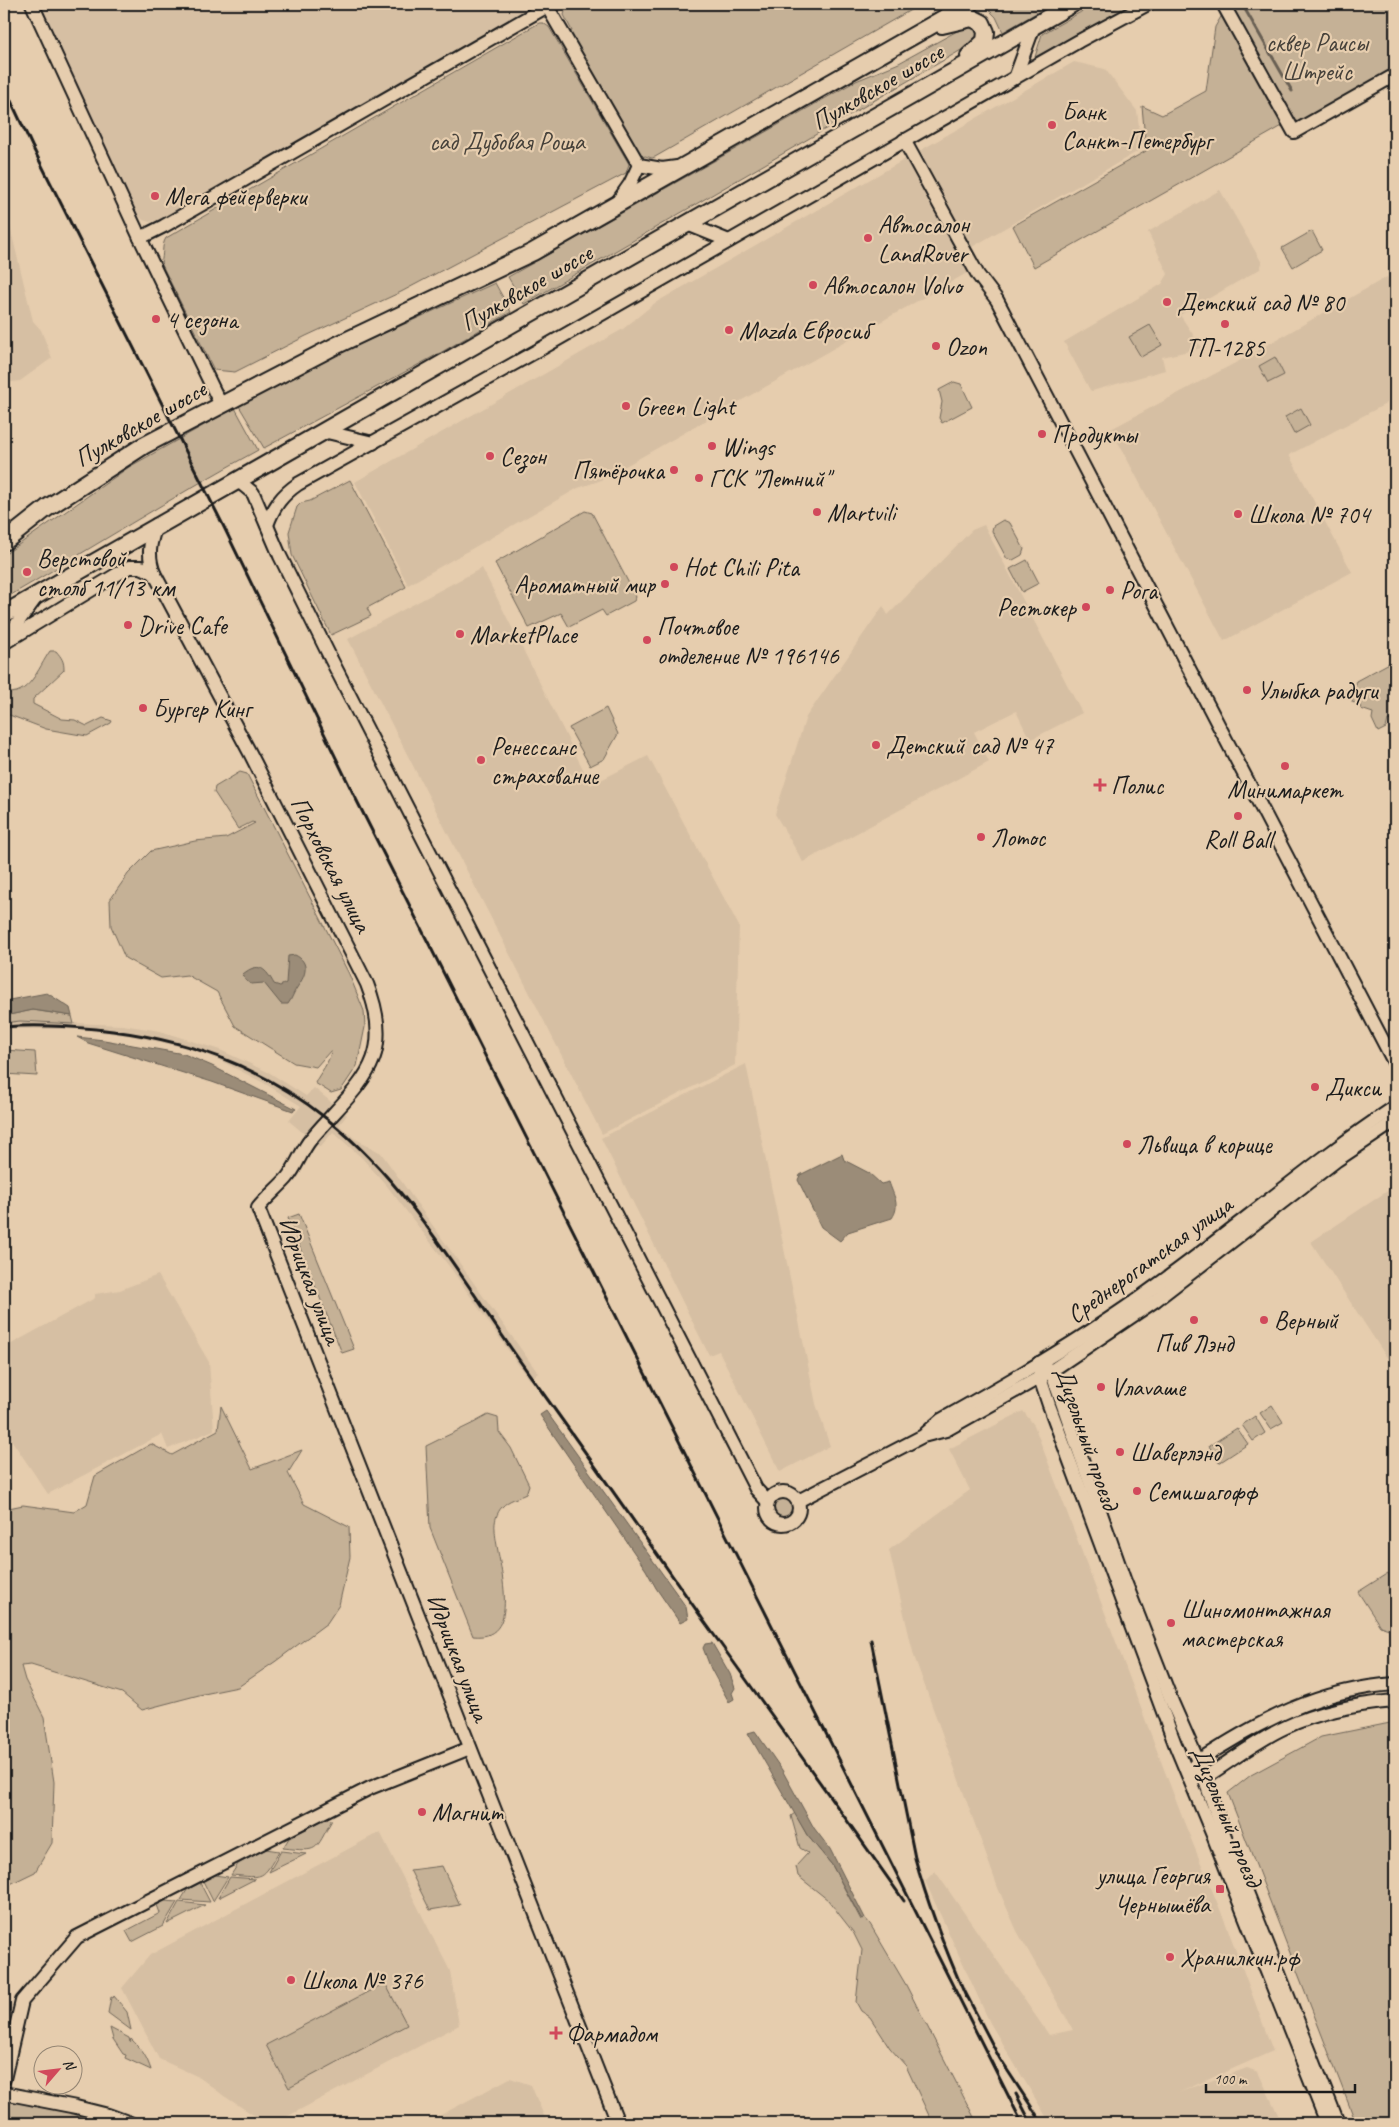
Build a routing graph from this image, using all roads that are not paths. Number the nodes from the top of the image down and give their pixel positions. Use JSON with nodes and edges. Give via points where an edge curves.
{"nodes":[{"id":1,"x":32,"y":4,"type":"edge"},
{"id":2,"x":969,"y":4,"type":"edge"},
{"id":3,"x":1072,"y":4,"type":"edge"},
{"id":4,"x":1148,"y":4,"type":"edge"},
{"id":5,"x":1223,"y":4,"type":"edge"},
{"id":6,"x":549,"y":5,"type":"edge"},
{"id":7,"x":1034,"y":26,"type":"junction"},
{"id":8,"x":926,"y":28,"type":"junction"},
{"id":9,"x":958,"y":69,"type":"junction"},
{"id":10,"x":1395,"y":75,"type":"edge"},
{"id":11,"x":1015,"y":78,"type":"junction"},
{"id":12,"x":904,"y":140,"type":"junction"},
{"id":13,"x":639,"y":165,"type":"junction"},
{"id":14,"x":683,"y":166,"type":"junction"},
{"id":15,"x":616,"y":205,"type":"junction"},
{"id":16,"x":687,"y":224,"type":"junction"},
{"id":17,"x":140,"y":238,"type":"junction"},
{"id":18,"x":728,"y":241,"type":"junction"},
{"id":19,"x":221,"y":404,"type":"junction"},
{"id":20,"x":322,"y":431,"type":"junction"},
{"id":21,"x":373,"y":444,"type":"junction"},
{"id":22,"x":235,"y":482,"type":"junction"},
{"id":23,"x":156,"y":525,"type":"junction"},
{"id":24,"x":267,"y":525,"type":"junction"},
{"id":25,"x":4,"y":542,"type":"edge"},
{"id":26,"x":154,"y":573,"type":"junction"},
{"id":27,"x":39,"y":593,"type":"junction"},
{"id":28,"x":4,"y":614,"type":"edge"},
{"id":29,"x":4,"y":642,"type":"edge"},
{"id":30,"x":1395,"y":1064,"type":"edge"},
{"id":31,"x":1395,"y":1107,"type":"edge"},
{"id":32,"x":1395,"y":1121,"type":"edge"},
{"id":33,"x":258,"y":1208,"type":"joint"},
{"id":34,"x":1039,"y":1363,"type":"junction"},
{"id":35,"x":1051,"y":1371,"type":"junction"},
{"id":36,"x":1040,"y":1378,"type":"junction"},
{"id":37,"x":923,"y":1436,"type":"junction"},
{"id":38,"x":798,"y":1501,"type":"junction"},
{"id":39,"x":768,"y":1502,"type":"junction"},
{"id":40,"x":1395,"y":1684,"type":"edge"},
{"id":41,"x":1395,"y":1701,"type":"edge"},
{"id":42,"x":470,"y":1748,"type":"junction"},
{"id":43,"x":1198,"y":1761,"type":"junction"},
{"id":44,"x":1187,"y":1775,"type":"junction"},
{"id":45,"x":1204,"y":1778,"type":"junction"},
{"id":46,"x":4,"y":2080,"type":"edge"},
{"id":47,"x":5,"y":2094,"type":"edge"},
{"id":48,"x":130,"y":2123,"type":"edge"},
{"id":49,"x":618,"y":2123,"type":"edge"},
{"id":50,"x":1327,"y":2123,"type":"edge"},
{"id":51,"x":1338,"y":2123,"type":"edge"}],
"edges":[{"from":1,"to":17,"type":"street"},
{"from":2,"to":8,"type":"main road","name":"Пулковское шоссе"},
{"from":3,"to":7,"type":"main road","name":"Пулковское шоссе"},
{"from":4,"to":11,"type":"street"},
{"from":5,"to":10,"type":"street","via":[[1294,132]]},
{"from":6,"to":13,"type":"street"},
{"from":6,"to":17,"type":"street"},
{"from":7,"to":9,"type":"main road","name":"Пулковское шоссе"},
{"from":7,"to":11,"type":"street"},
{"from":8,"to":9,"type":"main road","via":[[972,18],[982,23],[985,41]]},
{"from":8,"to":14,"type":"main road","name":"Пулковское шоссе"},
{"from":9,"to":16,"type":"main road","name":"Пулковское шоссе"},
{"from":11,"to":12,"type":"street"},
{"from":12,"to":18,"type":"street"},
{"from":12,"to":30,"type":"street","via":[[978,276],[997,300]]},
{"from":13,"to":14,"type":"street","via":[[662,169]]},
{"from":13,"to":15,"type":"street"},
{"from":14,"to":15,"type":"main road","name":"Пулковское шоссе"},
{"from":15,"to":19,"type":"main road","name":"Пулковское шоссе","via":[[500,269],[335,346]]},
{"from":16,"to":18,"type":"street"},
{"from":16,"to":20,"type":"main road","name":"Пулковское шоссе"},
{"from":17,"to":19,"type":"street"},
{"from":18,"to":21,"type":"street"},
{"from":19,"to":25,"type":"main road","name":"Пулковское шоссе","via":[[121,460],[48,508]]},
{"from":20,"to":21,"type":"street"},
{"from":20,"to":22,"type":"main road","name":"Пулковское шоссе"},
{"from":21,"to":24,"type":"street","via":[[288,491],[273,509]]},
{"from":22,"to":23,"type":"main road","name":"Пулковское шоссе"},
{"from":22,"to":24,"type":"street","via":[[253,493]]},
{"from":23,"to":26,"type":"street","name":"Порховская улица","via":[[149,552]]},
{"from":23,"to":27,"type":"main road","name":"Пулковское шоссе"},
{"from":24,"to":39,"type":"street","via":[[331,659],[756,1489]]},
{"from":26,"to":29,"type":"street","via":[[141,567],[129,567]]},
{"from":26,"to":33,"type":"street","name":"Порховская улица","via":[[277,806],[367,984],[378,1015],[379,1031],[368,1071],[358,1087],[310,1140],[287,1178]]},
{"from":27,"to":28,"type":"main road","name":"Пулковское шоссе"},
{"from":27,"to":29,"type":"street"},
{"from":31,"to":34,"type":"street","name":"Среднерогатская улица","via":[[1329,1152],[1158,1285]]},
{"from":32,"to":35,"type":"street","name":"Среднерогатская улица","via":[[1337,1160],[1156,1300]]},
{"from":33,"to":42,"type":"street","name":"Идрицкая улица"},
{"from":34,"to":35,"type":"street","name":"Дизельный проезд"},
{"from":34,"to":36,"type":"street","name":"Дизельный проезд"},
{"from":34,"to":37,"type":"street","name":"Среднерогатская улица","via":[[941,1420]]},
{"from":35,"to":36,"type":"street","name":"Среднерогатская улица"},
{"from":35,"to":43,"type":"street","name":"Дизельный проезд","via":[[1124,1579]]},
{"from":36,"to":37,"type":"street","name":"Среднерогатская улица","via":[[946,1430]]},
{"from":36,"to":44,"type":"street","name":"Дизельный проезд"},
{"from":37,"to":38,"type":"street","name":"Среднерогатская улица"},
{"from":38,"to":39,"type":"street","via":[[792,1494],[783,1492]]},
{"from":38,"to":39,"type":"street","via":[[800,1510],[796,1519],[784,1524],[769,1516]]},
{"from":40,"to":43,"type":"street","via":[[1354,1690],[1298,1706],[1261,1723]]},
{"from":41,"to":45,"type":"street","via":[[1340,1709],[1286,1727]]},
{"from":42,"to":46,"type":"street","via":[[370,1788],[76,1937],[22,2001]]},
{"from":42,"to":49,"type":"street","name":"Идрицкая улица"},
{"from":43,"to":44,"type":"street"},
{"from":43,"to":45,"type":"street","name":"Дизельный проезд"},
{"from":44,"to":45,"type":"street"},
{"from":44,"to":50,"type":"street","name":"Дизельный проезд"},
{"from":45,"to":51,"type":"street","name":"Дизельный проезд"},
{"from":47,"to":48,"type":"street","via":[[76,2107]]}]}
